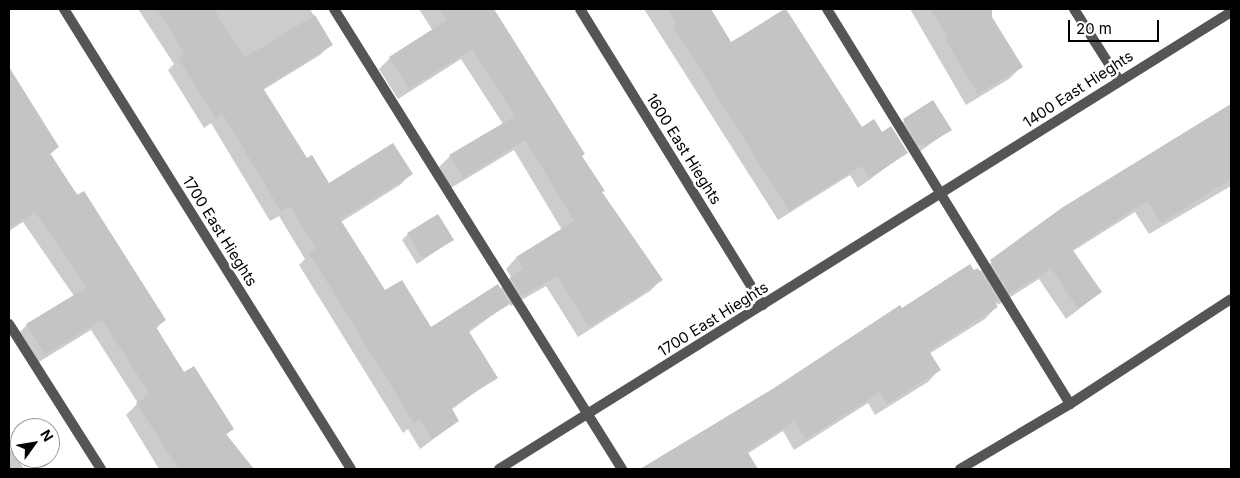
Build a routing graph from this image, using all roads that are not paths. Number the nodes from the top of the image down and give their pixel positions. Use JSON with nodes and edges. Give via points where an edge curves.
{"nodes":[{"id":1,"x":64,"y":9,"type":"edge"},
{"id":2,"x":334,"y":9,"type":"edge"},
{"id":3,"x":580,"y":9,"type":"edge"},
{"id":4,"x":827,"y":9,"type":"edge"},
{"id":5,"x":1074,"y":9,"type":"edge"},
{"id":6,"x":1231,"y":12,"type":"edge"},
{"id":7,"x":1119,"y":80,"type":"junction"},
{"id":8,"x":942,"y":195,"type":"junction"},
{"id":9,"x":1231,"y":299,"type":"edge"},
{"id":10,"x":763,"y":306,"type":"junction"},
{"id":11,"x":9,"y":324,"type":"edge"},
{"id":12,"x":1070,"y":404,"type":"junction"},
{"id":13,"x":587,"y":415,"type":"junction"},
{"id":14,"x":101,"y":469,"type":"edge"},
{"id":15,"x":351,"y":469,"type":"edge"},
{"id":16,"x":499,"y":469,"type":"edge"},
{"id":17,"x":622,"y":469,"type":"edge"},
{"id":18,"x":960,"y":469,"type":"edge"}],
"edges":[{"from":1,"to":15,"type":"street","name":"1700 East Hieghts"},
{"from":2,"to":13,"type":"street"},
{"from":3,"to":10,"type":"street","name":"1600 East Hieghts"},
{"from":4,"to":8,"type":"street"},
{"from":5,"to":7,"type":"street"},
{"from":6,"to":7,"type":"street","name":"1400 East Hieghts"},
{"from":7,"to":8,"type":"street","name":"1400 East Hieghts"},
{"from":8,"to":10,"type":"street","name":"1700 East Hieghts"},
{"from":8,"to":12,"type":"street"},
{"from":9,"to":12,"type":"street"},
{"from":10,"to":13,"type":"street","name":"1700 East Hieghts"},
{"from":11,"to":14,"type":"street"},
{"from":12,"to":18,"type":"street"},
{"from":13,"to":16,"type":"street","name":"1700 East Hieghts"},
{"from":13,"to":17,"type":"street"}]}
